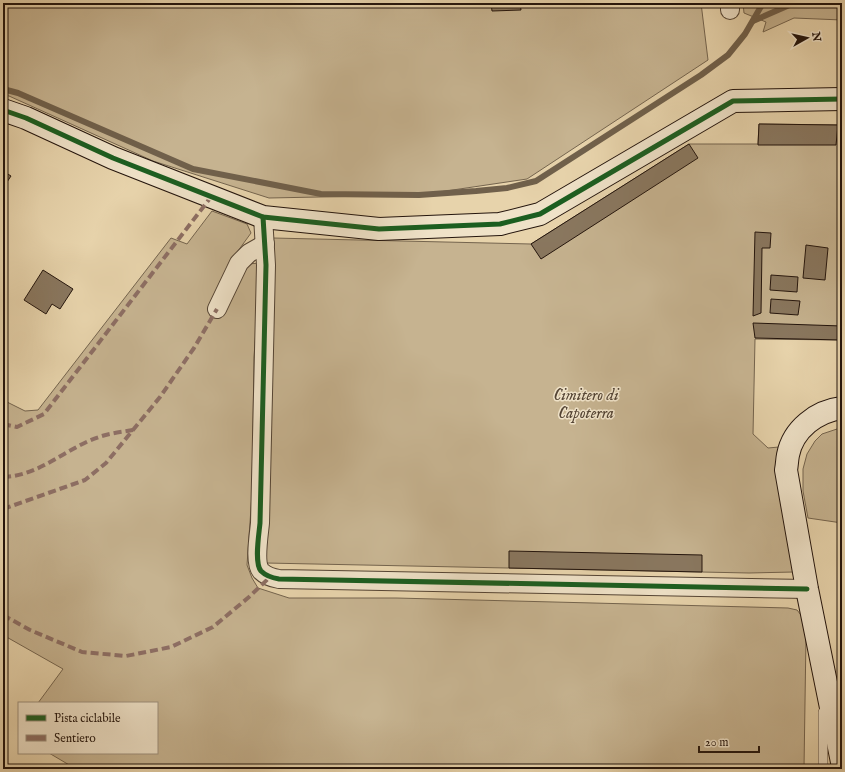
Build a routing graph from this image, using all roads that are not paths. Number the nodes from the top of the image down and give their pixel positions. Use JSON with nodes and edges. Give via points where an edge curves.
{"nodes":[{"id":1,"x":842,"y":99,"type":"edge"},
{"id":2,"x":3,"y":110,"type":"edge"},
{"id":3,"x":264,"y":218,"type":"junction"},
{"id":4,"x":265,"y":244,"type":"junction"},
{"id":5,"x":216,"y":309,"type":"dead end"},
{"id":6,"x":842,"y":408,"type":"edge"},
{"id":7,"x":807,"y":589,"type":"junction"},
{"id":8,"x":824,"y":670,"type":"junction"},
{"id":9,"x":842,"y":762,"type":"edge"},
{"id":10,"x":823,"y":769,"type":"edge"}],
"edges":[{"from":1,"to":3,"type":"street","via":[[733,100],[540,214],[500,224],[380,229]]},
{"from":2,"to":3,"type":"street","via":[[113,158]]},
{"from":3,"to":4,"type":"street"},
{"from":4,"to":5,"type":"street","via":[[249,253],[239,264]]},
{"from":4,"to":7,"type":"street","via":[[260,523],[257,559],[261,571],[270,577]]},
{"from":6,"to":7,"type":"street","via":[[827,411],[802,428],[793,440],[788,454],[786,470]]},
{"from":7,"to":8,"type":"street"},
{"from":8,"to":9,"type":"street"},
{"from":8,"to":10,"type":"lane"}]}
